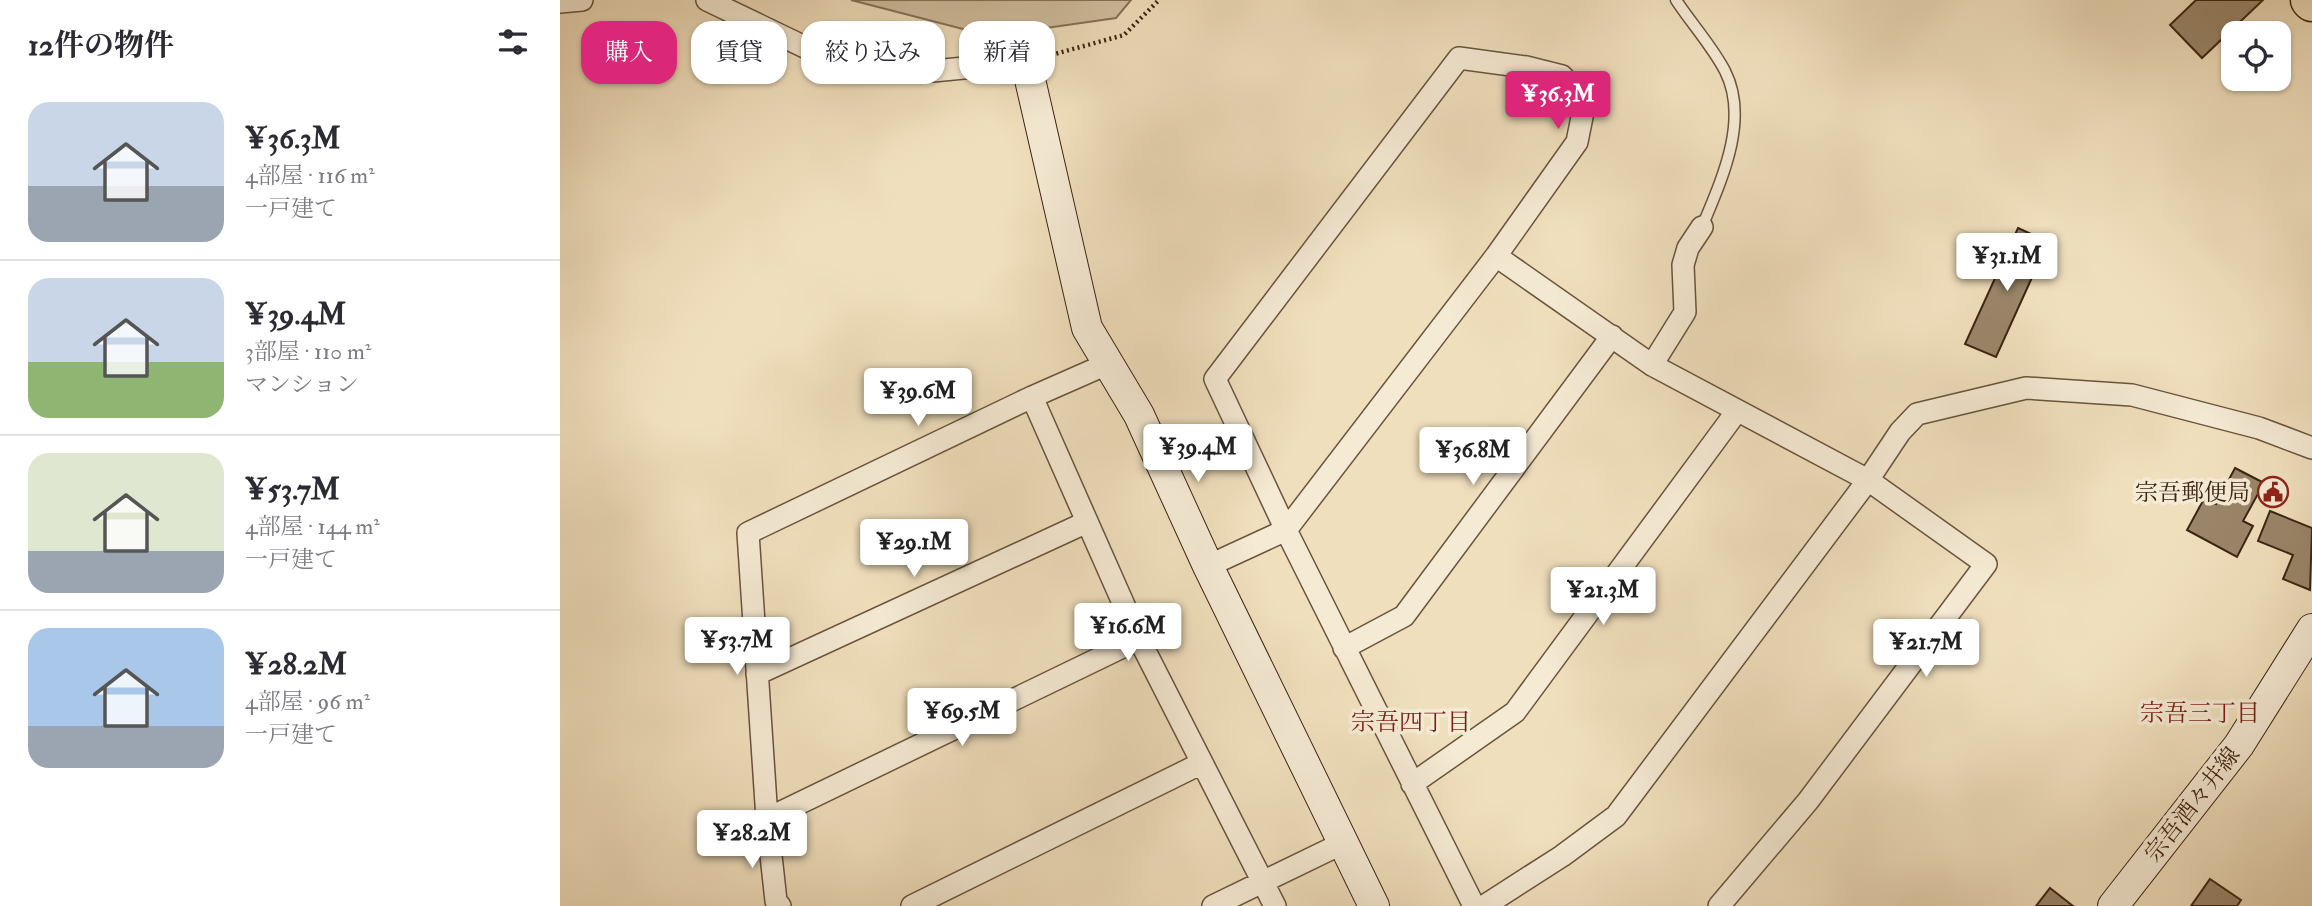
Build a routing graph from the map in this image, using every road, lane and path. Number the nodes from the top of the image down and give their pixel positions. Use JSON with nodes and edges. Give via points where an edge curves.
{"nodes":[{"id":1,"x":582,"y":0,"type":"edge"},
{"id":2,"x":707,"y":0,"type":"edge"},
{"id":3,"x":1159,"y":0,"type":"edge"},
{"id":4,"x":1676,"y":0,"type":"edge"},
{"id":5,"x":560,"y":2,"type":"edge"},
{"id":6,"x":1055,"y":54,"type":"edge"},
{"id":7,"x":959,"y":68,"type":"edge"},
{"id":8,"x":1031,"y":84,"type":"edge"},
{"id":9,"x":1702,"y":227,"type":"joint"},
{"id":10,"x":1496,"y":256,"type":"junction"},
{"id":11,"x":1612,"y":337,"type":"junction"},
{"id":12,"x":1107,"y":364,"type":"junction"},
{"id":13,"x":1652,"y":365,"type":"junction"},
{"id":14,"x":1032,"y":397,"type":"junction"},
{"id":15,"x":1737,"y":411,"type":"junction"},
{"id":16,"x":2312,"y":448,"type":"edge"},
{"id":17,"x":1868,"y":480,"type":"junction"},
{"id":18,"x":1087,"y":522,"type":"junction"},
{"id":19,"x":1286,"y":530,"type":"junction"},
{"id":20,"x":1208,"y":566,"type":"junction"},
{"id":21,"x":1139,"y":639,"type":"junction"},
{"id":22,"x":2308,"y":644,"type":"edge"},
{"id":23,"x":1344,"y":648,"type":"junction"},
{"id":24,"x":758,"y":674,"type":"junction"},
{"id":25,"x":1202,"y":763,"type":"junction"},
{"id":26,"x":1412,"y":783,"type":"junction"},
{"id":27,"x":767,"y":819,"type":"junction"},
{"id":28,"x":1343,"y":843,"type":"junction"},
{"id":29,"x":1262,"y":882,"type":"junction"},
{"id":30,"x":780,"y":906,"type":"edge"},
{"id":31,"x":912,"y":906,"type":"edge"},
{"id":32,"x":1213,"y":906,"type":"edge"},
{"id":33,"x":1275,"y":906,"type":"edge"},
{"id":34,"x":1374,"y":906,"type":"edge"},
{"id":35,"x":1474,"y":906,"type":"edge"},
{"id":36,"x":1484,"y":906,"type":"edge"},
{"id":37,"x":1719,"y":906,"type":"edge"},
{"id":38,"x":2113,"y":906,"type":"edge"}],
"edges":[{"from":1,"to":5,"type":"street"},
{"from":2,"to":7,"type":"street","via":[[840,64]]},
{"from":3,"to":6,"type":"path","via":[[1124,34]]},
{"from":4,"to":9,"type":"lane","via":[[1725,72],[1733,106],[1724,174]]},
{"from":8,"to":12,"type":"street","via":[[1087,328]]},
{"from":9,"to":13,"type":"street","via":[[1682,265],[1685,312]]},
{"from":10,"to":11,"type":"street"},
{"from":10,"to":19,"type":"street"},
{"from":10,"to":19,"type":"street","via":[[1577,142],[1585,102],[1562,76],[1459,58],[1215,379]]},
{"from":11,"to":13,"type":"street"},
{"from":11,"to":23,"type":"street","via":[[1404,616]]},
{"from":12,"to":14,"type":"street"},
{"from":12,"to":20,"type":"street","via":[[1139,415]]},
{"from":13,"to":15,"type":"street"},
{"from":14,"to":18,"type":"street"},
{"from":14,"to":24,"type":"street","via":[[748,533]]},
{"from":15,"to":17,"type":"street"},
{"from":15,"to":26,"type":"street","via":[[1515,712]]},
{"from":16,"to":17,"type":"street","via":[[2259,428],[2132,395],[2026,388],[1917,414]]},
{"from":17,"to":36,"type":"street","via":[[1616,816]]},
{"from":17,"to":37,"type":"street","via":[[1986,564],[1808,800]]},
{"from":18,"to":21,"type":"street"},
{"from":18,"to":24,"type":"street"},
{"from":19,"to":20,"type":"street"},
{"from":19,"to":23,"type":"street"},
{"from":20,"to":28,"type":"street"},
{"from":21,"to":25,"type":"street"},
{"from":21,"to":27,"type":"street"},
{"from":22,"to":38,"type":"street","name":"宗吾酒々井線","via":[[2239,745]]},
{"from":23,"to":26,"type":"street"},
{"from":24,"to":27,"type":"street"},
{"from":25,"to":29,"type":"street"},
{"from":25,"to":31,"type":"street"},
{"from":26,"to":35,"type":"street"},
{"from":27,"to":30,"type":"street"},
{"from":28,"to":29,"type":"street"},
{"from":28,"to":34,"type":"street"},
{"from":29,"to":32,"type":"street"},
{"from":29,"to":33,"type":"street"}]}
